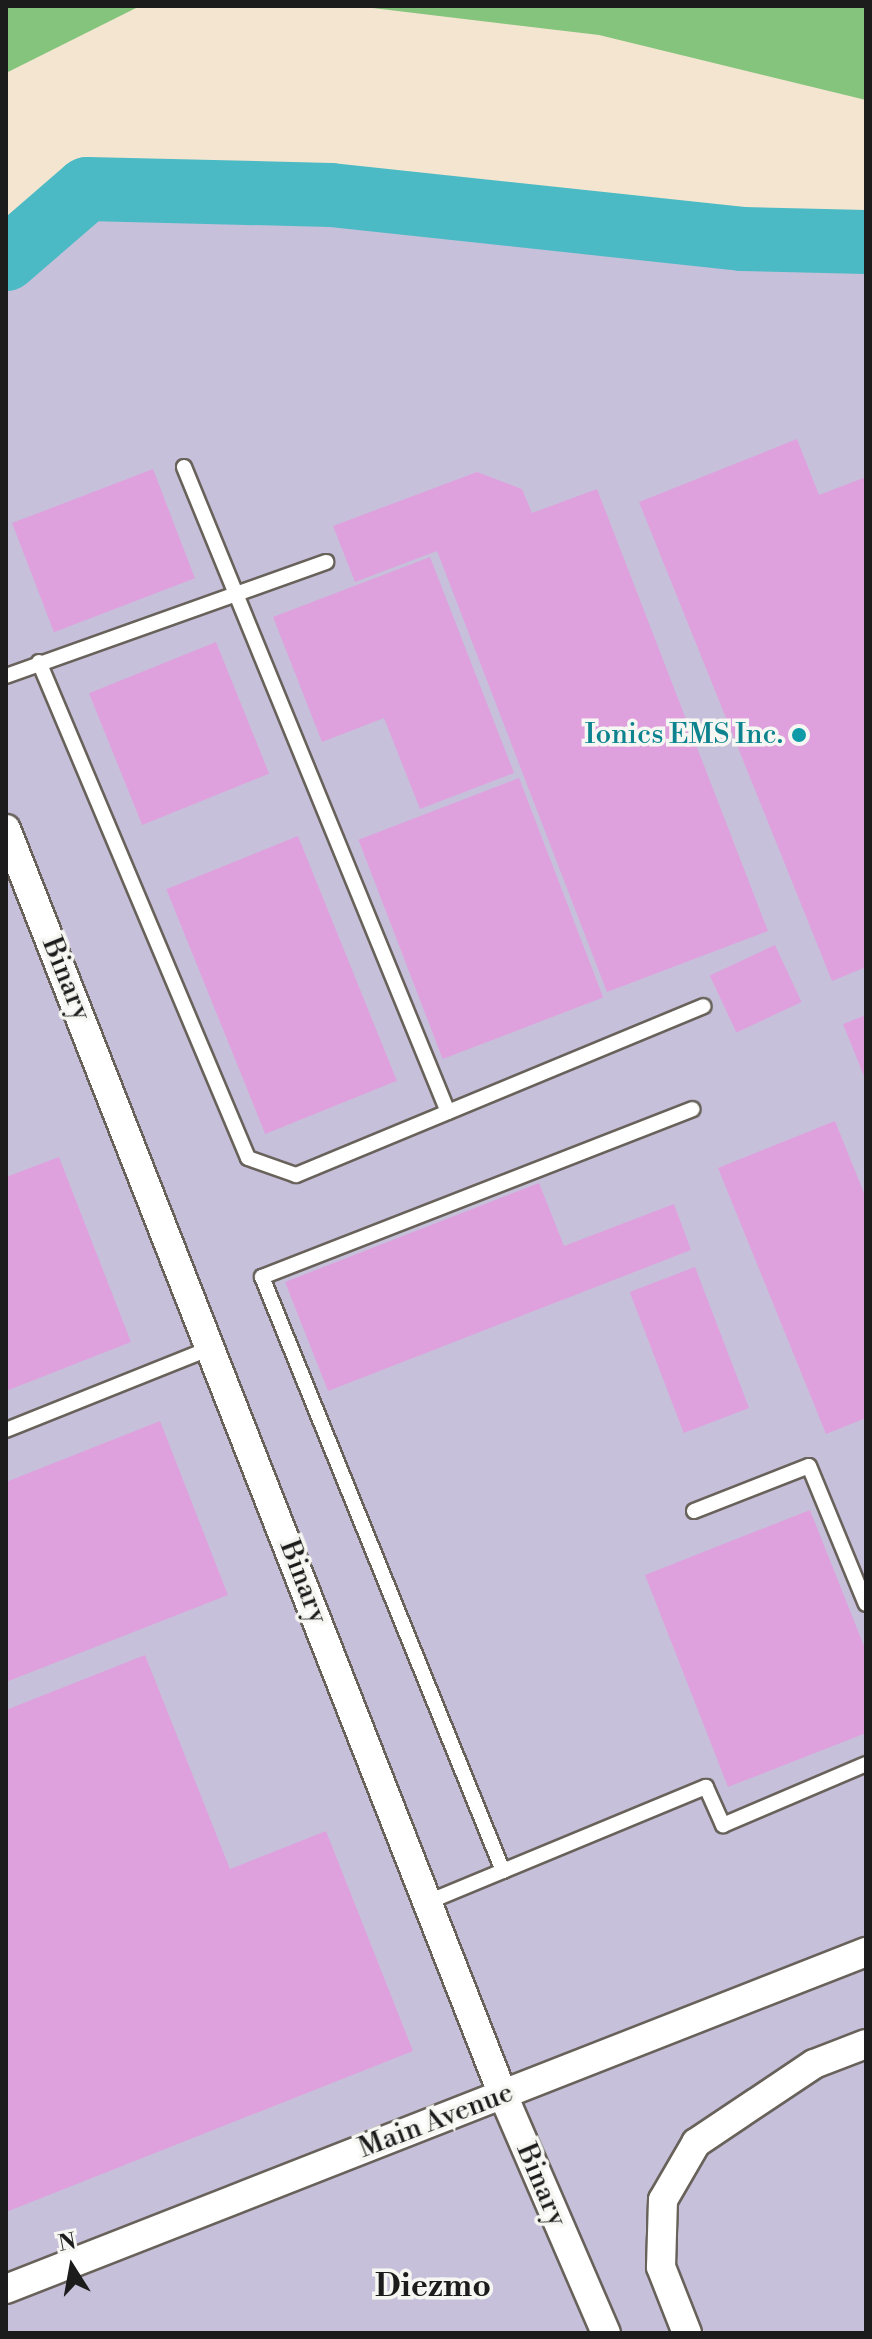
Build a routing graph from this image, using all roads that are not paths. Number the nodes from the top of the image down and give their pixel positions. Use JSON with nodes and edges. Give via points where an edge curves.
{"nodes":[{"id":1,"x":184,"y":467,"type":"dead end"},
{"id":2,"x":326,"y":562,"type":"dead end"},
{"id":3,"x":233,"y":592,"type":"junction"},
{"id":4,"x":39,"y":662,"type":"junction"},
{"id":5,"x":6,"y":676,"type":"edge"},
{"id":6,"x":6,"y":829,"type":"edge"},
{"id":7,"x":703,"y":1006,"type":"dead end"},
{"id":8,"x":692,"y":1109,"type":"dead end"},
{"id":9,"x":448,"y":1112,"type":"junction"},
{"id":10,"x":212,"y":1348,"type":"junction"},
{"id":11,"x":6,"y":1430,"type":"edge"},
{"id":12,"x":694,"y":1511,"type":"dead end"},
{"id":13,"x":866,"y":1604,"type":"edge"},
{"id":14,"x":866,"y":1764,"type":"edge"},
{"id":15,"x":503,"y":1871,"type":"junction"},
{"id":16,"x":428,"y":1902,"type":"junction"},
{"id":17,"x":866,"y":1952,"type":"edge"},
{"id":18,"x":866,"y":2044,"type":"edge"},
{"id":19,"x":503,"y":2095,"type":"junction"},
{"id":20,"x":6,"y":2289,"type":"edge"},
{"id":21,"x":606,"y":2333,"type":"edge"},
{"id":22,"x":687,"y":2333,"type":"edge"}],
"edges":[{"from":1,"to":3,"type":"lane"},
{"from":2,"to":3,"type":"lane"},
{"from":3,"to":4,"type":"lane"},
{"from":3,"to":9,"type":"lane"},
{"from":4,"to":5,"type":"lane"},
{"from":4,"to":9,"type":"lane","via":[[248,1158],[296,1175]]},
{"from":6,"to":10,"type":"street","name":"Binary"},
{"from":7,"to":9,"type":"lane"},
{"from":8,"to":15,"type":"lane","via":[[262,1277]]},
{"from":10,"to":11,"type":"lane"},
{"from":10,"to":16,"type":"street","name":"Binary"},
{"from":12,"to":13,"type":"lane","via":[[809,1466]]},
{"from":14,"to":15,"type":"lane","via":[[723,1825],[706,1787]]},
{"from":15,"to":16,"type":"lane"},
{"from":16,"to":19,"type":"street","name":"Binary"},
{"from":17,"to":19,"type":"street","name":"Main Avenue"},
{"from":18,"to":22,"type":"street","via":[[814,2064],[696,2143],[663,2200],[661,2267]]},
{"from":19,"to":20,"type":"street","name":"Main Avenue"},
{"from":19,"to":21,"type":"street","name":"Binary"}]}
